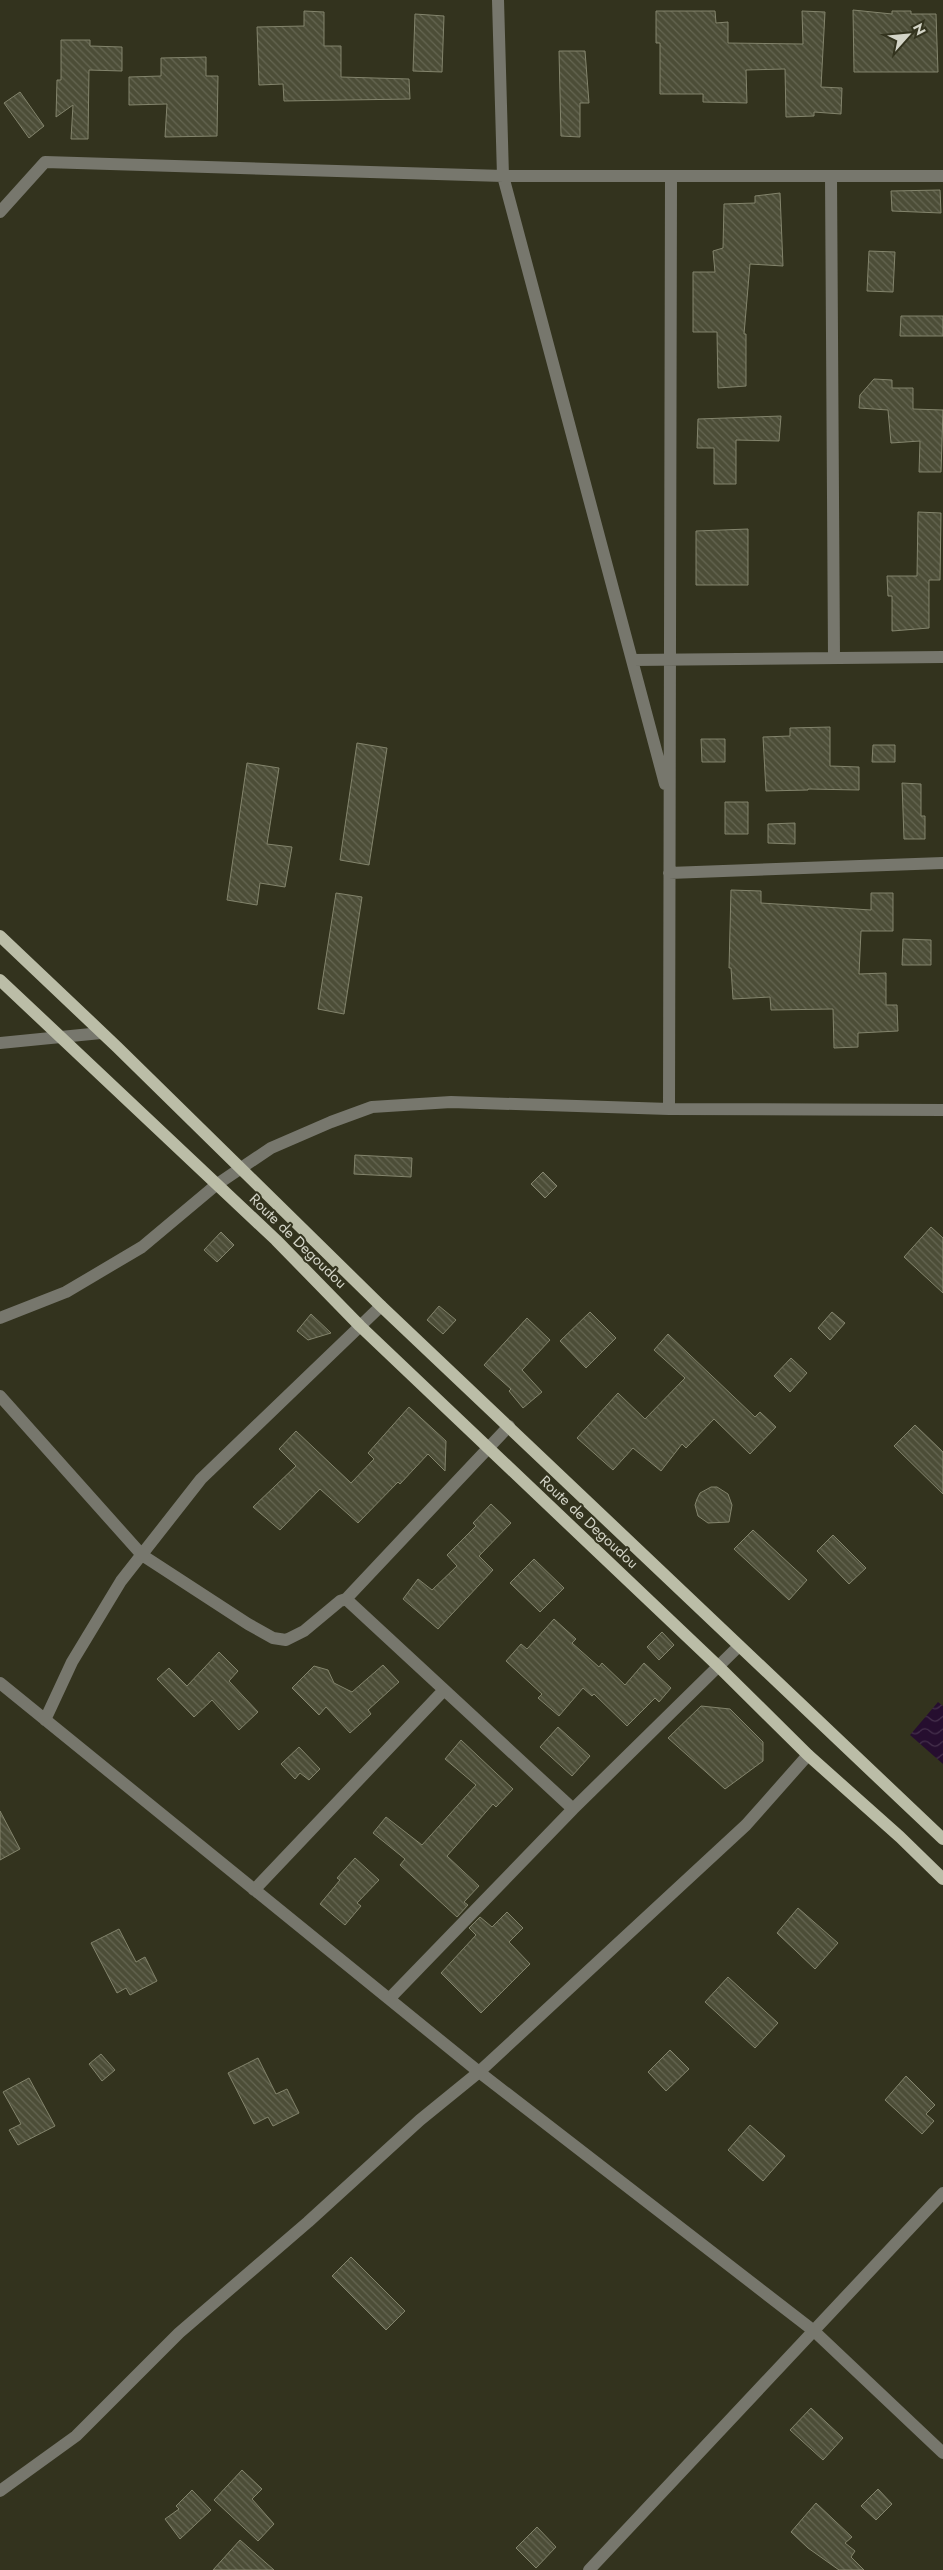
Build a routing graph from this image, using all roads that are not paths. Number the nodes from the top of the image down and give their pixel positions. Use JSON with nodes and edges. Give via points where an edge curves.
{"nodes":[{"id":1,"x":498,"y":0,"type":"edge"},
{"id":2,"x":503,"y":176,"type":"junction"},
{"id":3,"x":831,"y":176,"type":"junction"},
{"id":4,"x":943,"y":176,"type":"edge"},
{"id":5,"x":671,"y":177,"type":"junction"},
{"id":6,"x":0,"y":212,"type":"edge"},
{"id":7,"x":834,"y":658,"type":"junction"},
{"id":8,"x":943,"y":658,"type":"edge"},
{"id":9,"x":632,"y":660,"type":"junction"},
{"id":10,"x":670,"y":660,"type":"junction"},
{"id":11,"x":670,"y":801,"type":"junction"},
{"id":12,"x":943,"y":863,"type":"edge"},
{"id":13,"x":670,"y":873,"type":"junction"},
{"id":14,"x":0,"y":936,"type":"edge"},
{"id":15,"x":0,"y":980,"type":"edge"},
{"id":16,"x":101,"y":1033,"type":"junction"},
{"id":17,"x":60,"y":1036,"type":"junction"},
{"id":18,"x":0,"y":1043,"type":"edge"},
{"id":19,"x":669,"y":1109,"type":"junction"},
{"id":20,"x":943,"y":1110,"type":"edge"},
{"id":21,"x":239,"y":1168,"type":"junction"},
{"id":22,"x":216,"y":1185,"type":"junction"},
{"id":23,"x":381,"y":1306,"type":"junction"},
{"id":24,"x":0,"y":1318,"type":"edge"},
{"id":25,"x":360,"y":1326,"type":"junction"},
{"id":26,"x":0,"y":1396,"type":"edge"},
{"id":27,"x":509,"y":1426,"type":"junction"},
{"id":28,"x":487,"y":1449,"type":"junction"},
{"id":29,"x":142,"y":1555,"type":"junction"},
{"id":30,"x":346,"y":1599,"type":"junction"},
{"id":31,"x":739,"y":1646,"type":"junction"},
{"id":32,"x":718,"y":1666,"type":"junction"},
{"id":33,"x":0,"y":1683,"type":"edge"},
{"id":34,"x":444,"y":1690,"type":"junction"},
{"id":35,"x":44,"y":1720,"type":"junction"},
{"id":36,"x":808,"y":1756,"type":"junction"},
{"id":37,"x":573,"y":1809,"type":"junction"},
{"id":38,"x":943,"y":1839,"type":"edge"},
{"id":39,"x":943,"y":1879,"type":"edge"},
{"id":40,"x":254,"y":1890,"type":"junction"},
{"id":41,"x":389,"y":1999,"type":"junction"},
{"id":42,"x":479,"y":2072,"type":"junction"},
{"id":43,"x":943,"y":2193,"type":"edge"},
{"id":44,"x":814,"y":2331,"type":"junction"},
{"id":45,"x":943,"y":2453,"type":"edge"},
{"id":46,"x":0,"y":2491,"type":"edge"},
{"id":47,"x":588,"y":2570,"type":"edge"}],
"edges":[{"from":1,"to":2,"type":"street"},
{"from":2,"to":5,"type":"street"},
{"from":2,"to":6,"type":"street","via":[[46,162]]},
{"from":2,"to":9,"type":"street"},
{"from":3,"to":4,"type":"street"},
{"from":3,"to":5,"type":"street"},
{"from":3,"to":7,"type":"street"},
{"from":5,"to":10,"type":"street"},
{"from":7,"to":8,"type":"street"},
{"from":7,"to":10,"type":"street"},
{"from":9,"to":10,"type":"street"},
{"from":9,"to":11,"type":"street"},
{"from":10,"to":11,"type":"street"},
{"from":11,"to":13,"type":"street"},
{"from":12,"to":13,"type":"street"},
{"from":13,"to":19,"type":"street"},
{"from":14,"to":16,"type":"main road","name":"Route de Degoudou"},
{"from":15,"to":17,"type":"main road","name":"Route de Degoudou"},
{"from":16,"to":17,"type":"street"},
{"from":16,"to":21,"type":"main road","name":"Route de Degoudou"},
{"from":17,"to":18,"type":"street"},
{"from":17,"to":22,"type":"main road","name":"Route de Degoudou"},
{"from":19,"to":20,"type":"street"},
{"from":19,"to":21,"type":"street","via":[[451,1102],[372,1107],[293,1138]]},
{"from":21,"to":22,"type":"street"},
{"from":21,"to":23,"type":"main road","name":"Route de Degoudou"},
{"from":22,"to":24,"type":"street","via":[[142,1247],[66,1292]]},
{"from":22,"to":25,"type":"main road","name":"Route de Degoudou","via":[[276,1240]]},
{"from":23,"to":25,"type":"street"},
{"from":23,"to":27,"type":"main road","name":"Route de Degoudou"},
{"from":25,"to":28,"type":"main road","name":"Route de Degoudou"},
{"from":25,"to":29,"type":"street","via":[[201,1479]]},
{"from":26,"to":29,"type":"street"},
{"from":27,"to":28,"type":"street"},
{"from":27,"to":31,"type":"main road","name":"Route de Degoudou"},
{"from":28,"to":30,"type":"street"},
{"from":28,"to":32,"type":"main road","name":"Route de Degoudou"},
{"from":29,"to":30,"type":"street","via":[[273,1638],[286,1640]]},
{"from":29,"to":35,"type":"street","via":[[121,1581],[77,1654]]},
{"from":30,"to":34,"type":"street"},
{"from":31,"to":32,"type":"street"},
{"from":31,"to":38,"type":"main road","name":"Route de Degoudou"},
{"from":32,"to":36,"type":"main road","name":"Route de Degoudou"},
{"from":32,"to":37,"type":"street"},
{"from":33,"to":35,"type":"street"},
{"from":34,"to":37,"type":"street"},
{"from":34,"to":40,"type":"street"},
{"from":35,"to":40,"type":"street"},
{"from":36,"to":39,"type":"main road","name":"Route de Degoudou"},
{"from":36,"to":42,"type":"street","via":[[746,1825]]},
{"from":37,"to":41,"type":"street"},
{"from":40,"to":41,"type":"street"},
{"from":41,"to":42,"type":"street"},
{"from":42,"to":44,"type":"street"},
{"from":42,"to":46,"type":"street","via":[[420,2120],[179,2333],[76,2436]]},
{"from":43,"to":44,"type":"street"},
{"from":44,"to":45,"type":"street"},
{"from":44,"to":47,"type":"street"}]}
